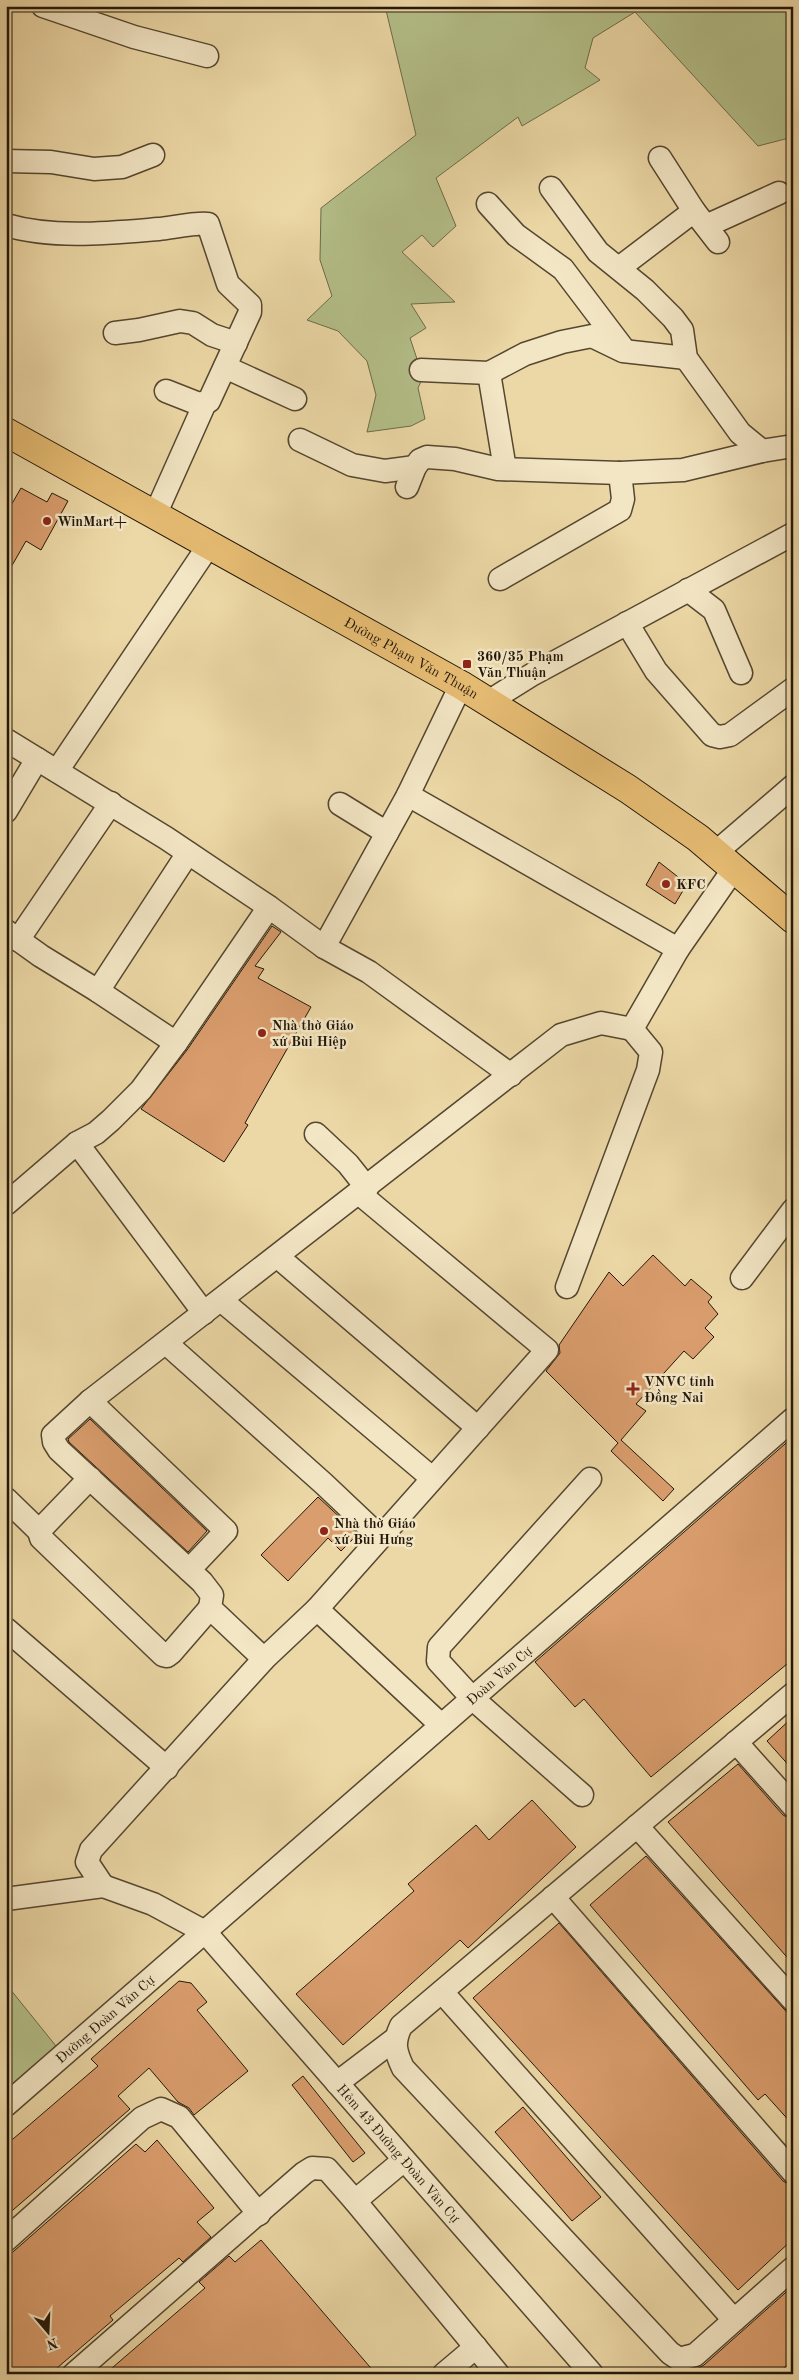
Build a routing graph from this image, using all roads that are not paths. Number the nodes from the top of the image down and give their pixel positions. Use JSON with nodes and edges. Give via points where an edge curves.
{"nodes":[{"id":1,"x":43,"y":6,"type":"edge"},
{"id":2,"x":207,"y":56,"type":"dead end"},
{"id":3,"x":153,"y":155,"type":"dead end"},
{"id":4,"x":660,"y":158,"type":"dead end"},
{"id":5,"x":6,"y":160,"type":"edge"},
{"id":6,"x":552,"y":188,"type":"dead end"},
{"id":7,"x":779,"y":193,"type":"dead end"},
{"id":8,"x":488,"y":204,"type":"dead end"},
{"id":9,"x":6,"y":225,"type":"edge"},
{"id":10,"x":706,"y":227,"type":"junction"},
{"id":11,"x":619,"y":268,"type":"junction"},
{"id":12,"x":115,"y":333,"type":"dead end"},
{"id":13,"x":236,"y":343,"type":"junction"},
{"id":14,"x":623,"y":351,"type":"junction"},
{"id":15,"x":686,"y":358,"type":"junction"},
{"id":16,"x":225,"y":367,"type":"junction"},
{"id":17,"x":420,"y":370,"type":"dead end"},
{"id":18,"x":489,"y":373,"type":"junction"},
{"id":19,"x":166,"y":391,"type":"dead end"},
{"id":20,"x":295,"y":399,"type":"dead end"},
{"id":21,"x":205,"y":403,"type":"junction"},
{"id":22,"x":6,"y":432,"type":"edge"},
{"id":23,"x":300,"y":440,"type":"dead end"},
{"id":24,"x":793,"y":446,"type":"edge"},
{"id":25,"x":762,"y":451,"type":"junction"},
{"id":26,"x":505,"y":469,"type":"junction"},
{"id":27,"x":620,"y":473,"type":"junction"},
{"id":28,"x":154,"y":515,"type":"junction"},
{"id":29,"x":793,"y":534,"type":"edge"},
{"id":30,"x":209,"y":545,"type":"junction"},
{"id":31,"x":500,"y":579,"type":"dead end"},
{"id":32,"x":688,"y":590,"type":"junction"},
{"id":33,"x":627,"y":623,"type":"junction"},
{"id":34,"x":741,"y":673,"type":"dead end"},
{"id":35,"x":461,"y":685,"type":"junction"},
{"id":36,"x":793,"y":689,"type":"edge"},
{"id":37,"x":488,"y":702,"type":"junction"},
{"id":38,"x":6,"y":740,"type":"edge"},
{"id":39,"x":37,"y":758,"type":"junction"},
{"id":40,"x":57,"y":770,"type":"junction"},
{"id":41,"x":793,"y":786,"type":"edge"},
{"id":42,"x":408,"y":795,"type":"junction"},
{"id":43,"x":111,"y":803,"type":"junction"},
{"id":44,"x":340,"y":804,"type":"dead end"},
{"id":45,"x":6,"y":811,"type":"edge"},
{"id":46,"x":388,"y":833,"type":"junction"},
{"id":47,"x":188,"y":853,"type":"junction"},
{"id":48,"x":724,"y":862,"type":"junction"},
{"id":49,"x":268,"y":907,"type":"junction"},
{"id":50,"x":793,"y":919,"type":"edge"},
{"id":51,"x":12,"y":935,"type":"edge"},
{"id":52,"x":324,"y":948,"type":"junction"},
{"id":53,"x":678,"y":949,"type":"junction"},
{"id":54,"x":98,"y":991,"type":"junction"},
{"id":55,"x":632,"y":1029,"type":"junction"},
{"id":56,"x":176,"y":1043,"type":"junction"},
{"id":57,"x":511,"y":1075,"type":"junction"},
{"id":58,"x":316,"y":1134,"type":"dead end"},
{"id":59,"x":77,"y":1143,"type":"junction"},
{"id":60,"x":363,"y":1191,"type":"junction"},
{"id":61,"x":6,"y":1204,"type":"edge"},
{"id":62,"x":793,"y":1210,"type":"edge"},
{"id":63,"x":278,"y":1257,"type":"junction"},
{"id":64,"x":742,"y":1278,"type":"dead end"},
{"id":65,"x":566,"y":1287,"type":"dead end"},
{"id":66,"x":213,"y":1306,"type":"junction"},
{"id":67,"x":166,"y":1343,"type":"junction"},
{"id":68,"x":90,"y":1401,"type":"junction"},
{"id":69,"x":793,"y":1419,"type":"edge"},
{"id":70,"x":478,"y":1428,"type":"junction"},
{"id":71,"x":90,"y":1478,"type":"junction"},
{"id":72,"x":432,"y":1478,"type":"junction"},
{"id":73,"x":590,"y":1479,"type":"dead end"},
{"id":74,"x":6,"y":1499,"type":"edge"},
{"id":75,"x":39,"y":1531,"type":"junction"},
{"id":76,"x":380,"y":1538,"type":"junction"},
{"id":77,"x":189,"y":1570,"type":"junction"},
{"id":78,"x":210,"y":1608,"type":"junction"},
{"id":79,"x":317,"y":1609,"type":"junction"},
{"id":80,"x":6,"y":1629,"type":"edge"},
{"id":81,"x":264,"y":1659,"type":"junction"},
{"id":82,"x":793,"y":1694,"type":"edge"},
{"id":83,"x":472,"y":1698,"type":"junction"},
{"id":84,"x":441,"y":1724,"type":"junction"},
{"id":85,"x":736,"y":1742,"type":"junction"},
{"id":86,"x":167,"y":1768,"type":"junction"},
{"id":87,"x":582,"y":1795,"type":"dead end"},
{"id":88,"x":793,"y":1806,"type":"edge"},
{"id":89,"x":637,"y":1826,"type":"junction"},
{"id":90,"x":103,"y":1886,"type":"junction"},
{"id":91,"x":553,"y":1897,"type":"junction"},
{"id":92,"x":6,"y":1899,"type":"edge"},
{"id":93,"x":205,"y":1932,"type":"junction"},
{"id":94,"x":442,"y":1992,"type":"junction"},
{"id":95,"x":793,"y":2000,"type":"edge"},
{"id":96,"x":395,"y":2039,"type":"junction"},
{"id":97,"x":337,"y":2083,"type":"junction"},
{"id":98,"x":6,"y":2105,"type":"edge"},
{"id":99,"x":404,"y":2160,"type":"junction"},
{"id":100,"x":793,"y":2172,"type":"edge"},
{"id":101,"x":355,"y":2200,"type":"junction"},
{"id":102,"x":259,"y":2214,"type":"junction"},
{"id":103,"x":6,"y":2240,"type":"edge"},
{"id":104,"x":793,"y":2268,"type":"edge"},
{"id":105,"x":734,"y":2320,"type":"junction"},
{"id":106,"x":476,"y":2347,"type":"junction"},
{"id":107,"x":74,"y":2374,"type":"edge"},
{"id":108,"x":444,"y":2374,"type":"edge"},
{"id":109,"x":498,"y":2374,"type":"edge"},
{"id":110,"x":592,"y":2374,"type":"edge"}],
"edges":[{"from":1,"to":2,"type":"street","via":[[134,37]]},
{"from":3,"to":5,"type":"street","via":[[122,167],[94,169],[51,162]]},
{"from":4,"to":10,"type":"street"},
{"from":6,"to":11,"type":"street","via":[[598,252]]},
{"from":7,"to":10,"type":"street"},
{"from":8,"to":14,"type":"street","via":[[516,235],[563,269]]},
{"from":9,"to":13,"type":"street","via":[[52,232],[112,233],[208,224],[228,284],[250,305]]},
{"from":10,"to":11,"type":"street"},
{"from":11,"to":15,"type":"street","via":[[682,330]]},
{"from":12,"to":13,"type":"street","via":[[180,321],[193,322],[212,335]]},
{"from":13,"to":16,"type":"street"},
{"from":14,"to":15,"type":"street"},
{"from":14,"to":18,"type":"street","via":[[592,336],[582,336],[525,354]]},
{"from":15,"to":25,"type":"street","via":[[740,433]]},
{"from":16,"to":20,"type":"street"},
{"from":16,"to":21,"type":"street","via":[[209,401]]},
{"from":17,"to":18,"type":"street"},
{"from":18,"to":26,"type":"street"},
{"from":19,"to":21,"type":"street","via":[[199,404]]},
{"from":21,"to":28,"type":"street"},
{"from":22,"to":28,"type":"main road","name":"Đường Phạm Văn Thuận"},
{"from":23,"to":26,"type":"street","via":[[352,464],[411,477],[420,460],[427,457]]},
{"from":24,"to":25,"type":"street"},
{"from":25,"to":27,"type":"street","via":[[683,470]]},
{"from":26,"to":27,"type":"street"},
{"from":27,"to":31,"type":"street","via":[[623,499],[620,510]]},
{"from":28,"to":30,"type":"main road","name":"Đường Phạm Văn Thuận"},
{"from":29,"to":32,"type":"street"},
{"from":30,"to":35,"type":"main road","name":"Đường Phạm Văn Thuận"},
{"from":30,"to":40,"type":"street"},
{"from":32,"to":33,"type":"street"},
{"from":32,"to":34,"type":"street","via":[[714,610]]},
{"from":33,"to":36,"type":"street","via":[[656,671],[712,735],[730,735]]},
{"from":33,"to":37,"type":"street"},
{"from":35,"to":37,"type":"main road","name":"Đường Phạm Văn Thuận"},
{"from":35,"to":42,"type":"street"},
{"from":37,"to":48,"type":"main road","name":"Đường Phạm Văn Thuận","via":[[628,789],[698,838]]},
{"from":38,"to":39,"type":"street"},
{"from":39,"to":40,"type":"street"},
{"from":39,"to":45,"type":"street"},
{"from":40,"to":43,"type":"street"},
{"from":41,"to":48,"type":"street"},
{"from":42,"to":46,"type":"street"},
{"from":42,"to":53,"type":"street"},
{"from":43,"to":47,"type":"street"},
{"from":43,"to":51,"type":"street"},
{"from":44,"to":46,"type":"street"},
{"from":46,"to":52,"type":"street"},
{"from":47,"to":49,"type":"street"},
{"from":47,"to":54,"type":"street"},
{"from":48,"to":50,"type":"main road","name":"Đường Phạm Văn Thuận"},
{"from":48,"to":53,"type":"street"},
{"from":49,"to":52,"type":"street"},
{"from":49,"to":56,"type":"street"},
{"from":51,"to":54,"type":"street"},
{"from":52,"to":57,"type":"street","via":[[369,972]]},
{"from":53,"to":55,"type":"street"},
{"from":54,"to":56,"type":"street"},
{"from":55,"to":57,"type":"street","via":[[601,1023],[561,1035]]},
{"from":55,"to":65,"type":"street","via":[[651,1052],[648,1070]]},
{"from":56,"to":59,"type":"street","via":[[141,1090],[112,1120]]},
{"from":57,"to":60,"type":"street"},
{"from":58,"to":60,"type":"street","via":[[348,1164]]},
{"from":59,"to":61,"type":"street"},
{"from":59,"to":66,"type":"street"},
{"from":60,"to":63,"type":"street"},
{"from":60,"to":70,"type":"street","via":[[547,1350]]},
{"from":62,"to":64,"type":"street"},
{"from":63,"to":66,"type":"street"},
{"from":63,"to":70,"type":"street"},
{"from":66,"to":67,"type":"street"},
{"from":66,"to":72,"type":"street"},
{"from":67,"to":68,"type":"street"},
{"from":67,"to":76,"type":"street"},
{"from":68,"to":71,"type":"street","via":[[53,1434],[59,1450]]},
{"from":68,"to":77,"type":"street","via":[[226,1532]]},
{"from":69,"to":83,"type":"street","name":"Đoàn Văn Cự"},
{"from":70,"to":72,"type":"street"},
{"from":71,"to":75,"type":"street"},
{"from":71,"to":77,"type":"street"},
{"from":72,"to":76,"type":"street"},
{"from":73,"to":83,"type":"street","via":[[439,1647],[438,1661]]},
{"from":74,"to":75,"type":"street"},
{"from":75,"to":78,"type":"street","via":[[49,1547],[163,1655],[171,1653]]},
{"from":76,"to":79,"type":"street"},
{"from":77,"to":78,"type":"street","via":[[210,1591]]},
{"from":78,"to":81,"type":"street"},
{"from":79,"to":81,"type":"street"},
{"from":79,"to":84,"type":"street"},
{"from":80,"to":86,"type":"street"},
{"from":81,"to":86,"type":"street"},
{"from":82,"to":85,"type":"street"},
{"from":83,"to":84,"type":"street","name":"Đoàn Văn Cự"},
{"from":83,"to":87,"type":"street"},
{"from":84,"to":93,"type":"street","name":"Đoàn Văn Cự","via":[[370,1790]]},
{"from":85,"to":88,"type":"street"},
{"from":85,"to":89,"type":"street"},
{"from":86,"to":90,"type":"street","via":[[129,1806],[87,1858],[88,1867]]},
{"from":89,"to":91,"type":"street"},
{"from":89,"to":95,"type":"street"},
{"from":90,"to":92,"type":"street"},
{"from":90,"to":93,"type":"street","via":[[153,1904]]},
{"from":91,"to":94,"type":"street"},
{"from":91,"to":100,"type":"street"},
{"from":93,"to":97,"type":"street","name":"Hẻm 43 Đường Đoàn Văn Cự"},
{"from":93,"to":98,"type":"street","name":"Đường Đoàn Văn Cự"},
{"from":94,"to":96,"type":"street","via":[[401,2026]]},
{"from":94,"to":105,"type":"street"},
{"from":96,"to":97,"type":"street"},
{"from":96,"to":105,"type":"street","via":[[395,2052],[403,2068],[670,2353],[679,2358],[695,2355]]},
{"from":97,"to":99,"type":"street","name":"Hẻm 43 Đường Đoàn Văn Cự"},
{"from":99,"to":101,"type":"street"},
{"from":99,"to":110,"type":"street","name":"Hẻm 43 Đường Đoàn Văn Cự"},
{"from":101,"to":102,"type":"street","via":[[327,2169],[312,2168]]},
{"from":101,"to":106,"type":"street"},
{"from":102,"to":103,"type":"street","via":[[179,2117],[161,2109],[142,2118]]},
{"from":102,"to":107,"type":"street"},
{"from":104,"to":105,"type":"street"},
{"from":106,"to":108,"type":"street"},
{"from":106,"to":109,"type":"street"}]}
